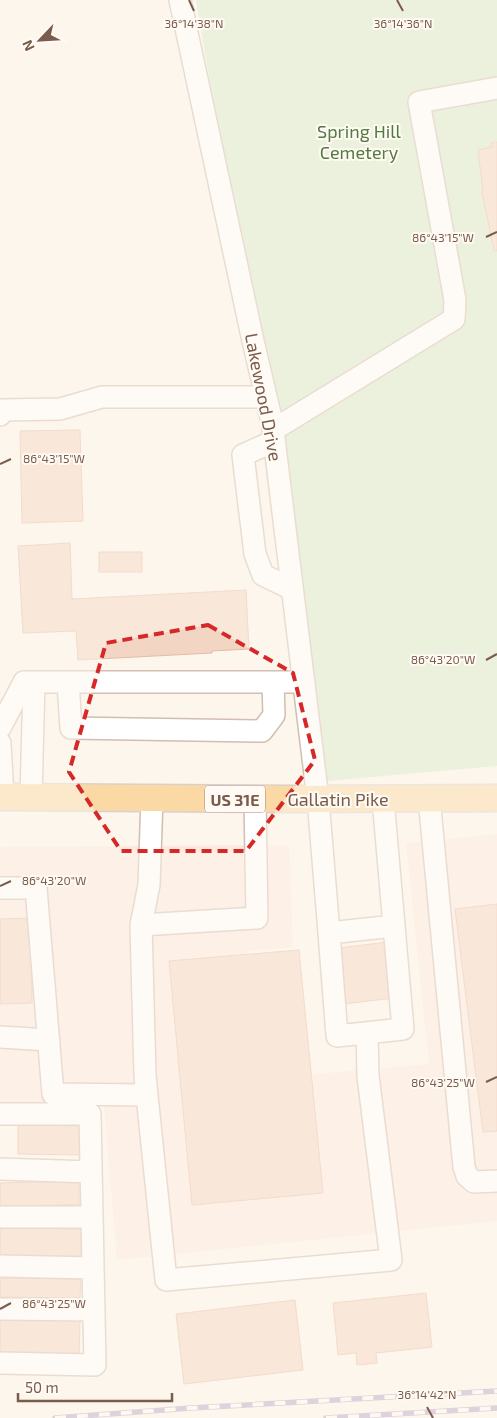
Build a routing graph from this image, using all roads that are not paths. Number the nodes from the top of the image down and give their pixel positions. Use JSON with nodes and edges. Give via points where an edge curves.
{"nodes":[{"id":1,"x":180,"y":0,"type":"edge"},
{"id":2,"x":497,"y":88,"type":"edge"},
{"id":3,"x":266,"y":397,"type":"junction"},
{"id":4,"x":0,"y":415,"type":"edge"},
{"id":5,"x":274,"y":435,"type":"junction"},
{"id":6,"x":292,"y":589,"type":"junction"},
{"id":7,"x":34,"y":682,"type":"junction"},
{"id":8,"x":68,"y":682,"type":"junction"},
{"id":9,"x":273,"y":682,"type":"junction"},
{"id":10,"x":304,"y":682,"type":"junction"},
{"id":11,"x":0,"y":728,"type":"edge"},
{"id":12,"x":1,"y":755,"type":"edge"},
{"id":13,"x":1,"y":797,"type":"edge"},
{"id":14,"x":31,"y":797,"type":"junction"},
{"id":15,"x":152,"y":798,"type":"junction"},
{"id":16,"x":429,"y":798,"type":"junction"},
{"id":17,"x":497,"y":798,"type":"edge"},
{"id":18,"x":255,"y":799,"type":"junction"},
{"id":19,"x":318,"y":799,"type":"junction"},
{"id":20,"x":383,"y":799,"type":"junction"},
{"id":21,"x":0,"y":888,"type":"edge"},
{"id":22,"x":141,"y":925,"type":"junction"},
{"id":23,"x":394,"y":926,"type":"junction"},
{"id":24,"x":329,"y":933,"type":"junction"},
{"id":25,"x":367,"y":1033,"type":"junction"},
{"id":26,"x":0,"y":1037,"type":"edge"},
{"id":27,"x":49,"y":1040,"type":"junction"},
{"id":28,"x":147,"y":1095,"type":"junction"},
{"id":29,"x":0,"y":1114,"type":"edge"},
{"id":30,"x":0,"y":1169,"type":"edge"},
{"id":31,"x":91,"y":1172,"type":"junction"},
{"id":32,"x":497,"y":1181,"type":"edge"},
{"id":33,"x":0,"y":1217,"type":"edge"},
{"id":34,"x":92,"y":1217,"type":"junction"},
{"id":35,"x":0,"y":1266,"type":"edge"},
{"id":36,"x":93,"y":1268,"type":"junction"},
{"id":37,"x":0,"y":1309,"type":"edge"},
{"id":38,"x":94,"y":1310,"type":"junction"},
{"id":39,"x":0,"y":1363,"type":"edge"}],
"edges":[{"from":1,"to":3,"type":"street","name":"Lakewood Drive"},
{"from":2,"to":5,"type":"street","via":[[420,102],[455,300],[454,319]]},
{"from":3,"to":4,"type":"street","via":[[102,397],[60,410],[2,410]]},
{"from":3,"to":5,"type":"street","name":"Lakewood Drive"},
{"from":5,"to":6,"type":"street","name":"Lakewood Drive"},
{"from":5,"to":6,"type":"street","via":[[243,455],[255,554],[260,568],[263,575]]},
{"from":6,"to":10,"type":"street","name":"Lakewood Drive"},
{"from":7,"to":8,"type":"street"},
{"from":7,"to":11,"type":"street","via":[[24,682]]},
{"from":7,"to":14,"type":"street"},
{"from":8,"to":9,"type":"street"},
{"from":8,"to":9,"type":"street","via":[[71,728],[262,731],[274,715]]},
{"from":9,"to":10,"type":"street"},
{"from":10,"to":19,"type":"street","name":"Lakewood Drive"},
{"from":12,"to":13,"type":"street"},
{"from":13,"to":14,"type":"main road","name":"Gallatin Pike","number":"US 31E"},
{"from":14,"to":15,"type":"main road","name":"Gallatin Pike","number":"US 31E"},
{"from":15,"to":18,"type":"main road","name":"Gallatin Pike","number":"US 31E"},
{"from":15,"to":22,"type":"street","via":[[149,885]]},
{"from":16,"to":17,"type":"main road","name":"Gallatin Pike","number":"US 31E"},
{"from":16,"to":20,"type":"main road","name":"Gallatin Pike","number":"US 31E"},
{"from":16,"to":32,"type":"street","via":[[464,1167],[474,1182]]},
{"from":18,"to":19,"type":"main road","name":"Gallatin Pike","number":"US 31E"},
{"from":18,"to":22,"type":"street","via":[[257,918]]},
{"from":19,"to":20,"type":"main road","name":"Gallatin Pike","number":"US 31E"},
{"from":19,"to":24,"type":"street","name":"Lakewood Drive"},
{"from":20,"to":23,"type":"street"},
{"from":21,"to":27,"type":"street","via":[[36,888]]},
{"from":22,"to":28,"type":"street"},
{"from":23,"to":24,"type":"street"},
{"from":23,"to":25,"type":"street","via":[[403,1030]]},
{"from":24,"to":25,"type":"street","name":"Lakewood Drive","via":[[336,1036]]},
{"from":25,"to":28,"type":"street","via":[[368,1076],[391,1260],[166,1280]]},
{"from":26,"to":27,"type":"street"},
{"from":27,"to":28,"type":"street","via":[[53,1094]]},
{"from":29,"to":31,"type":"street","via":[[90,1114]]},
{"from":30,"to":31,"type":"street"},
{"from":31,"to":34,"type":"street"},
{"from":33,"to":34,"type":"street"},
{"from":34,"to":36,"type":"street"},
{"from":35,"to":36,"type":"street"},
{"from":36,"to":38,"type":"street"},
{"from":37,"to":38,"type":"street"},
{"from":38,"to":39,"type":"street","via":[[95,1365]]}]}
